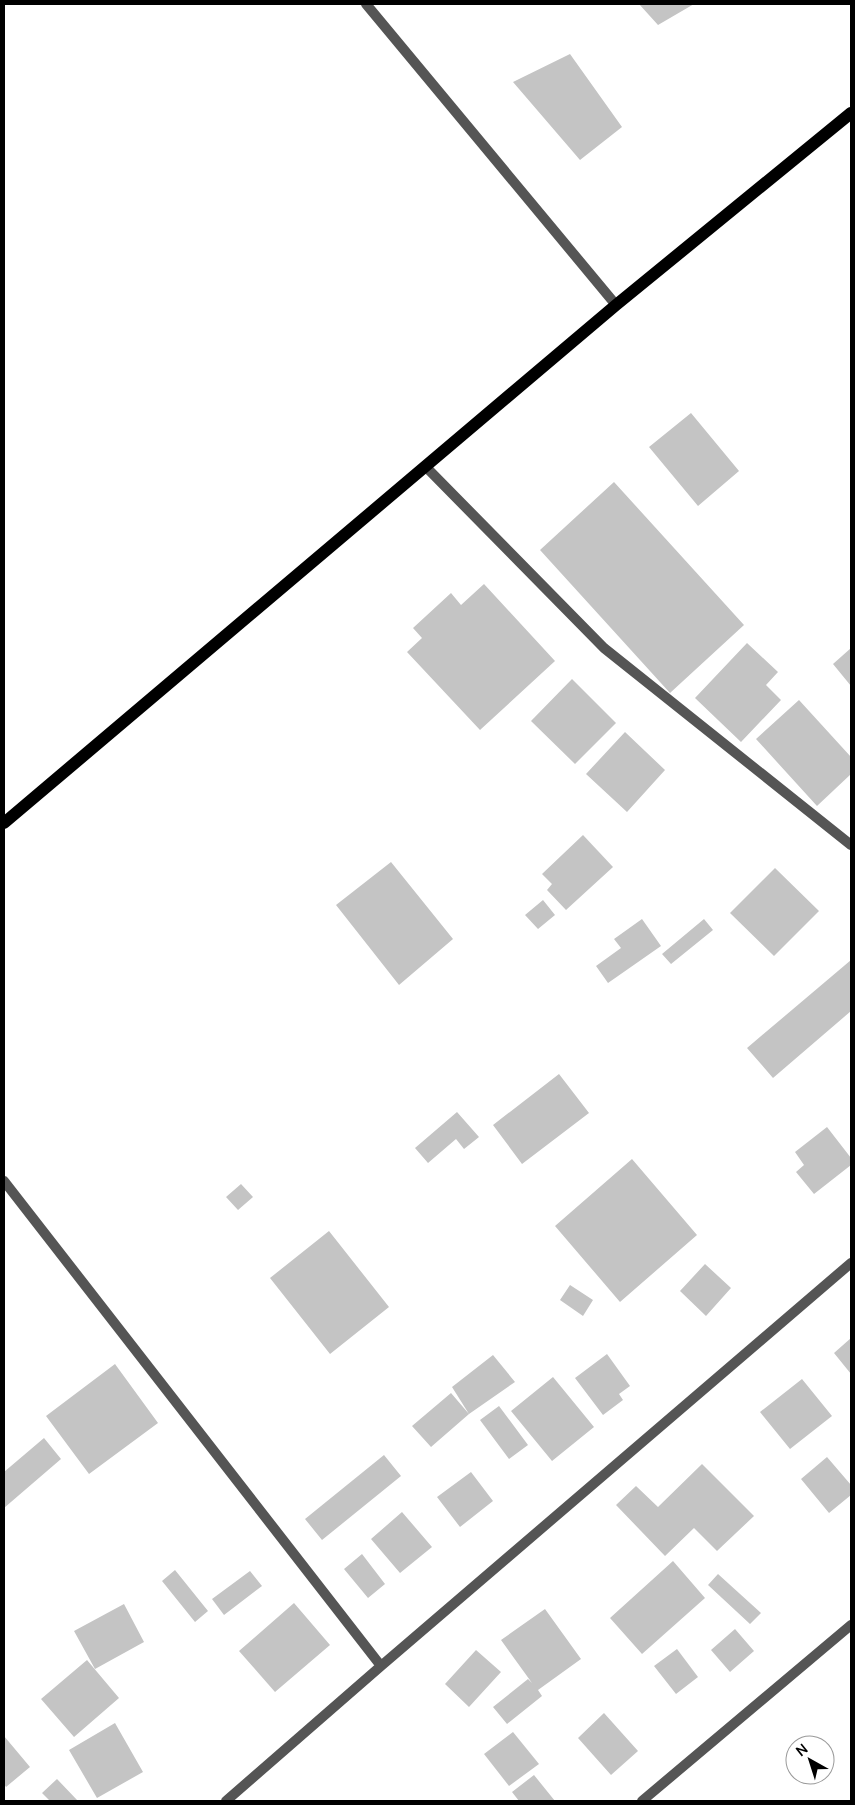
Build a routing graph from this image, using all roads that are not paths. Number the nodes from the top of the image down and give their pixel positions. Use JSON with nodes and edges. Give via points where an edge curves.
{"nodes":[{"id":1,"x":366,"y":4,"type":"edge"},
{"id":2,"x":851,"y":113,"type":"edge"},
{"id":3,"x":616,"y":305,"type":"junction"},
{"id":4,"x":425,"y":466,"type":"junction"},
{"id":5,"x":4,"y":823,"type":"edge"},
{"id":6,"x":851,"y":845,"type":"edge"},
{"id":7,"x":4,"y":1181,"type":"edge"},
{"id":8,"x":851,"y":1262,"type":"edge"},
{"id":9,"x":851,"y":1625,"type":"edge"},
{"id":10,"x":381,"y":1666,"type":"junction"},
{"id":11,"x":226,"y":1801,"type":"edge"},
{"id":12,"x":642,"y":1801,"type":"edge"}],
"edges":[{"from":1,"to":3,"type":"street"},
{"from":2,"to":3,"type":"main road"},
{"from":3,"to":4,"type":"main road"},
{"from":4,"to":5,"type":"main road"},
{"from":4,"to":6,"type":"street","via":[[604,648]]},
{"from":7,"to":10,"type":"street"},
{"from":8,"to":10,"type":"street"},
{"from":9,"to":12,"type":"street"},
{"from":10,"to":11,"type":"street"}]}
